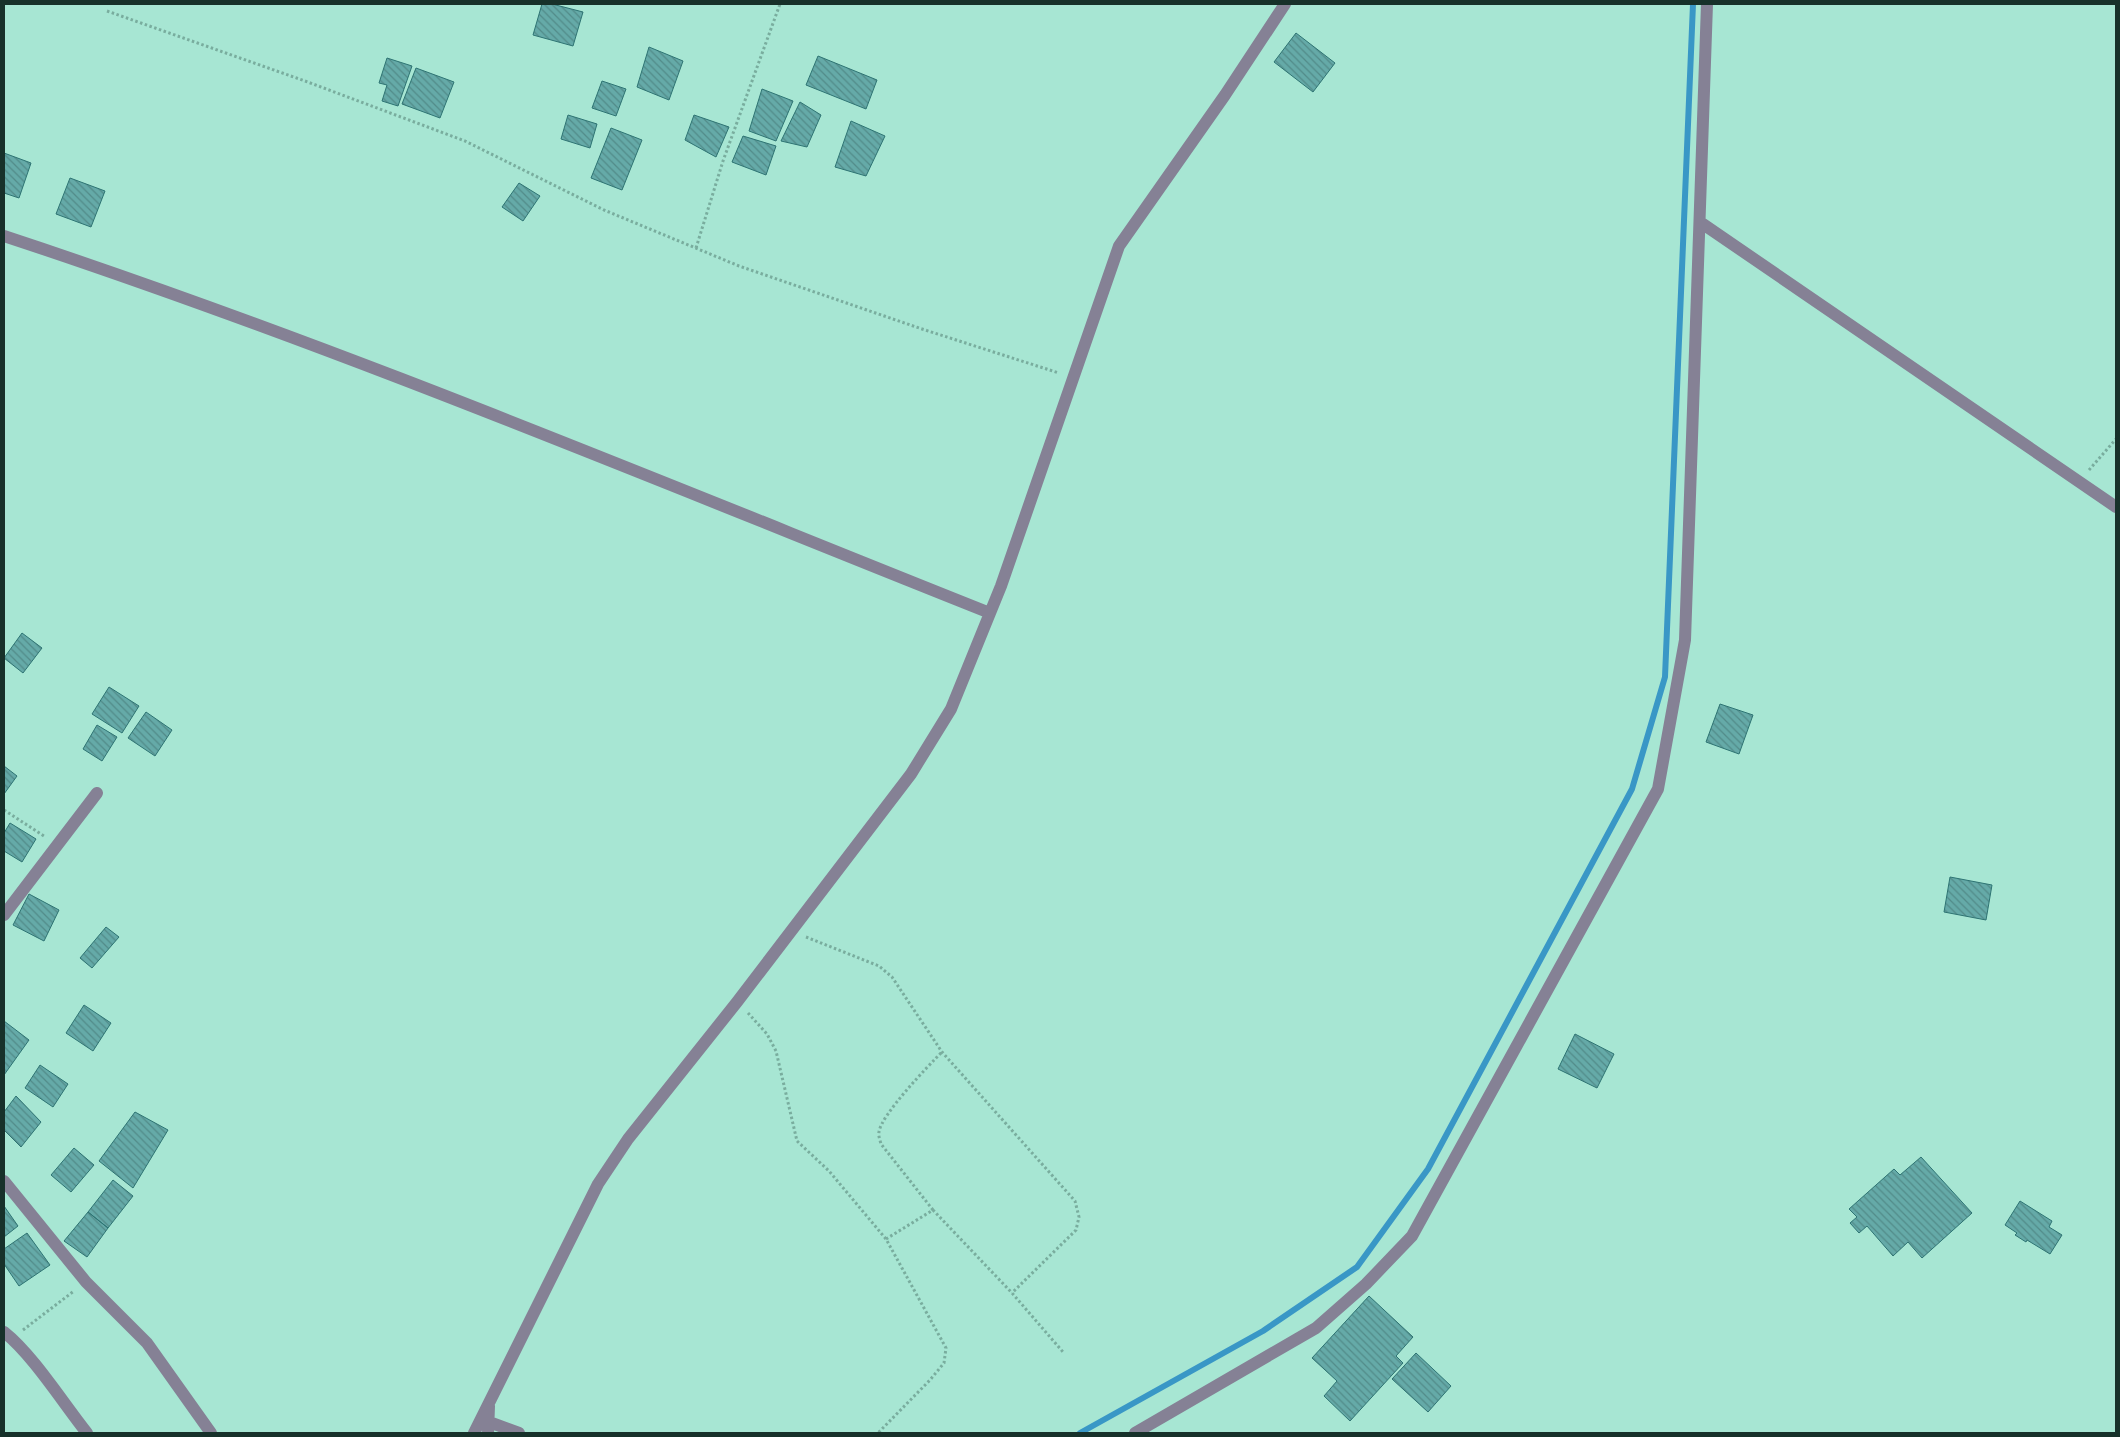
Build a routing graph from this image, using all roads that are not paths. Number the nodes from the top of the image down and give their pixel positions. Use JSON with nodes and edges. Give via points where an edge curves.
{"nodes":[{"id":1,"x":1285,"y":4,"type":"edge"},
{"id":2,"x":1707,"y":4,"type":"edge"},
{"id":3,"x":1700,"y":222,"type":"junction"},
{"id":4,"x":4,"y":236,"type":"edge"},
{"id":5,"x":2116,"y":507,"type":"edge"},
{"id":6,"x":990,"y":613,"type":"junction"},
{"id":7,"x":97,"y":793,"type":"dead end"},
{"id":8,"x":4,"y":915,"type":"edge"},
{"id":9,"x":4,"y":1181,"type":"edge"},
{"id":10,"x":8,"y":1335,"type":"edge"},
{"id":11,"x":490,"y":1398,"type":"junction"},
{"id":12,"x":488,"y":1427,"type":"edge"},
{"id":13,"x":87,"y":1433,"type":"edge"},
{"id":14,"x":212,"y":1433,"type":"edge"},
{"id":15,"x":474,"y":1433,"type":"edge"},
{"id":16,"x":519,"y":1433,"type":"edge"},
{"id":17,"x":1135,"y":1433,"type":"edge"}],
"edges":[{"from":1,"to":6,"type":"street","via":[[1120,246]]},
{"from":2,"to":3,"type":"street"},
{"from":3,"to":5,"type":"street"},
{"from":3,"to":17,"type":"street","via":[[1685,640],[1658,789],[1412,1236],[1366,1284],[1316,1328]]},
{"from":4,"to":6,"type":"street","via":[[136,280],[398,377]]},
{"from":6,"to":11,"type":"street","via":[[951,709],[911,774],[628,1139],[598,1184]]},
{"from":7,"to":8,"type":"street"},
{"from":9,"to":14,"type":"street","via":[[86,1282],[147,1342]]},
{"from":10,"to":13,"type":"street"},
{"from":11,"to":12,"type":"street"},
{"from":11,"to":15,"type":"street"},
{"from":12,"to":16,"type":"street"}]}
